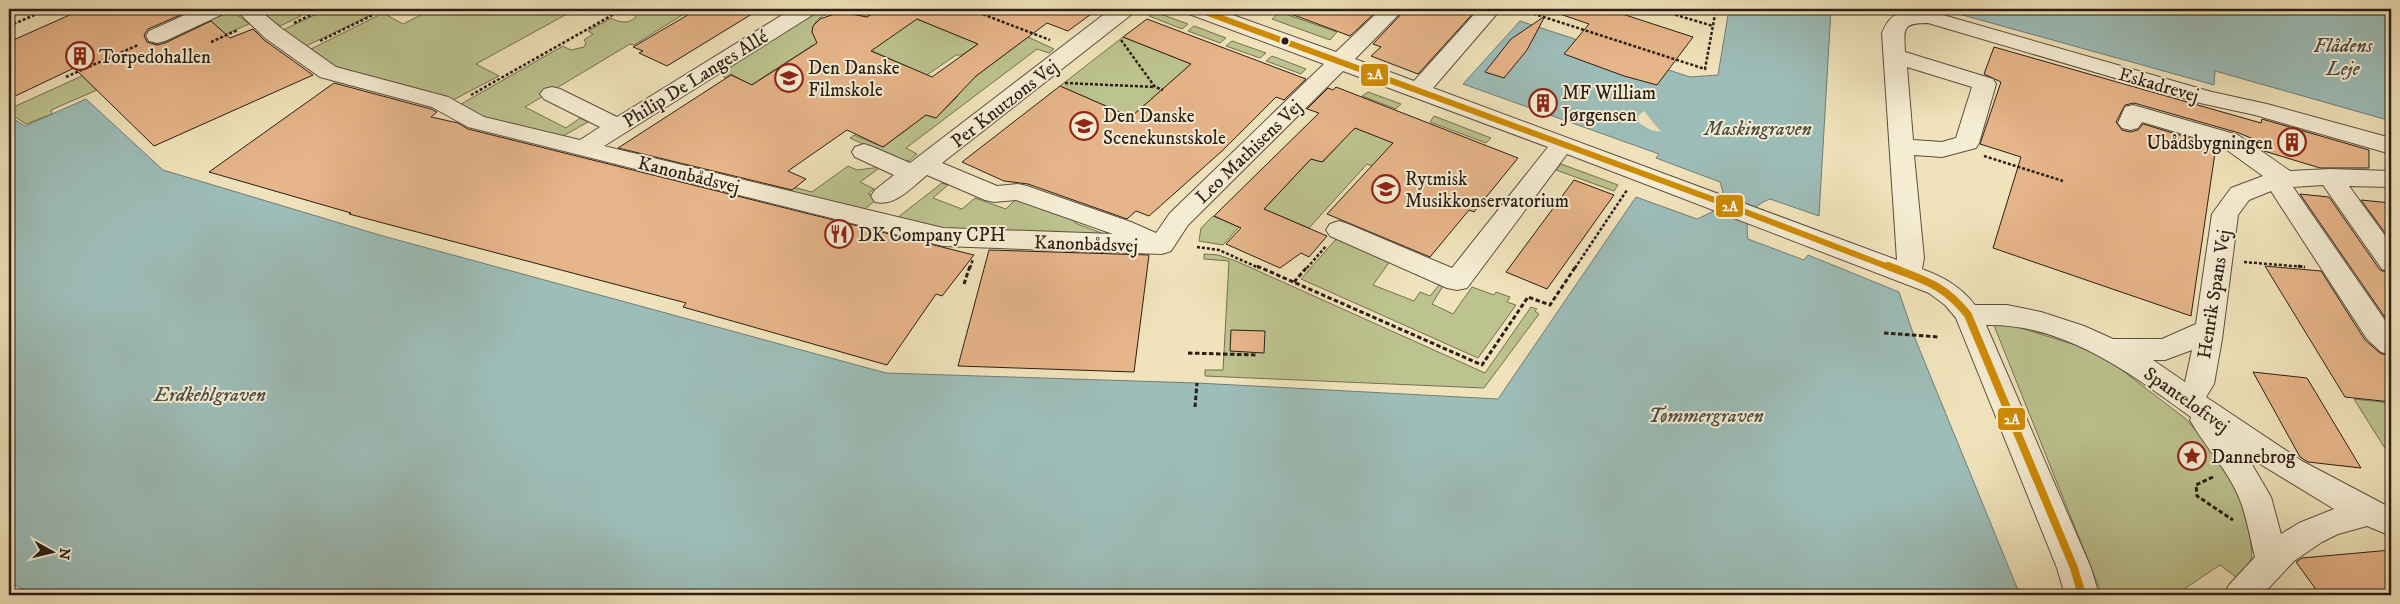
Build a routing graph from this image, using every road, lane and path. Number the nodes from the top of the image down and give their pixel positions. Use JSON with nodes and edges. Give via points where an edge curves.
{"nodes":[{"id":1,"x":48,"y":9,"type":"edge"},
{"id":2,"x":215,"y":9,"type":"edge"},
{"id":3,"x":323,"y":9,"type":"edge"},
{"id":4,"x":386,"y":9,"type":"edge"},
{"id":5,"x":623,"y":9,"type":"edge"},
{"id":6,"x":806,"y":9,"type":"edge"},
{"id":7,"x":969,"y":9,"type":"edge"},
{"id":8,"x":1124,"y":9,"type":"edge"},
{"id":9,"x":1197,"y":9,"type":"edge"},
{"id":10,"x":1393,"y":9,"type":"edge"},
{"id":11,"x":1490,"y":9,"type":"edge"},
{"id":12,"x":1519,"y":9,"type":"edge"},
{"id":13,"x":1656,"y":9,"type":"edge"},
{"id":14,"x":1716,"y":9,"type":"edge"},
{"id":15,"x":259,"y":21,"type":"edge"},
{"id":16,"x":9,"y":26,"type":"edge"},
{"id":17,"x":1713,"y":26,"type":"junction"},
{"id":18,"x":1097,"y":30,"type":"junction"},
{"id":19,"x":157,"y":36,"type":"joint"},
{"id":20,"x":211,"y":42,"type":"dead end"},
{"id":21,"x":1073,"y":49,"type":"junction"},
{"id":22,"x":299,"y":51,"type":"junction"},
{"id":23,"x":1895,"y":56,"type":"junction"},
{"id":24,"x":1340,"y":62,"type":"junction"},
{"id":25,"x":1041,"y":74,"type":"junction"},
{"id":26,"x":66,"y":77,"type":"dead end"},
{"id":27,"x":1155,"y":87,"type":"junction"},
{"id":28,"x":1163,"y":90,"type":"dead end"},
{"id":29,"x":1418,"y":91,"type":"junction"},
{"id":30,"x":552,"y":94,"type":"dead end"},
{"id":31,"x":451,"y":106,"type":"junction"},
{"id":32,"x":2255,"y":108,"type":"junction"},
{"id":33,"x":2130,"y":123,"type":"dead end"},
{"id":34,"x":618,"y":127,"type":"junction"},
{"id":35,"x":1562,"y":145,"type":"junction"},
{"id":36,"x":1901,"y":146,"type":"junction"},
{"id":37,"x":1961,"y":146,"type":"junction"},
{"id":38,"x":2391,"y":146,"type":"edge"},
{"id":39,"x":584,"y":148,"type":"junction"},
{"id":40,"x":2245,"y":151,"type":"junction"},
{"id":41,"x":864,"y":152,"type":"dead end"},
{"id":42,"x":918,"y":170,"type":"junction"},
{"id":43,"x":2330,"y":177,"type":"junction"},
{"id":44,"x":2391,"y":179,"type":"edge"},
{"id":45,"x":2280,"y":180,"type":"junction"},
{"id":46,"x":2062,"y":181,"type":"dead end"},
{"id":47,"x":884,"y":196,"type":"dead end"},
{"id":48,"x":1339,"y":230,"type":"joint"},
{"id":49,"x":2379,"y":230,"type":"edge"},
{"id":50,"x":1162,"y":246,"type":"junction"},
{"id":51,"x":2219,"y":260,"type":"junction"},
{"id":52,"x":2391,"y":263,"type":"edge"},
{"id":53,"x":1908,"y":274,"type":"junction"},
{"id":54,"x":2340,"y":275,"type":"junction"},
{"id":55,"x":1294,"y":282,"type":"dead end"},
{"id":56,"x":1968,"y":315,"type":"junction"},
{"id":57,"x":2209,"y":330,"type":"junction"},
{"id":58,"x":1884,"y":333,"type":"dead end"},
{"id":59,"x":1939,"y":337,"type":"dead end"},
{"id":60,"x":2391,"y":345,"type":"edge"},
{"id":61,"x":2108,"y":349,"type":"junction"},
{"id":62,"x":1188,"y":353,"type":"dead end"},
{"id":63,"x":1258,"y":355,"type":"dead end"},
{"id":64,"x":1197,"y":384,"type":"dead end"},
{"id":65,"x":2190,"y":400,"type":"junction"},
{"id":66,"x":1195,"y":407,"type":"dead end"},
{"id":67,"x":2236,"y":466,"type":"junction"},
{"id":68,"x":2380,"y":518,"type":"edge"},
{"id":69,"x":2270,"y":552,"type":"junction"},
{"id":70,"x":2082,"y":595,"type":"edge"},
{"id":71,"x":2241,"y":595,"type":"edge"}],
"edges":[{"from":1,"to":16,"type":"path"},
{"from":2,"to":19,"type":"street"},
{"from":3,"to":15,"type":"path"},
{"from":4,"to":22,"type":"path"},
{"from":5,"to":31,"type":"path"},
{"from":6,"to":34,"type":"street","name":"Philip De Langes Allé"},
{"from":7,"to":21,"type":"path"},
{"from":8,"to":18,"type":"street","name":"Per Knutzons Vej"},
{"from":9,"to":24,"type":"street"},
{"from":10,"to":24,"type":"street","name":"Leo Mathisens Vej"},
{"from":11,"to":29,"type":"street"},
{"from":12,"to":17,"type":"path","via":[[1705,69]]},
{"from":13,"to":17,"type":"path"},
{"from":14,"to":17,"type":"path"},
{"from":15,"to":20,"type":"path"},
{"from":15,"to":22,"type":"street","name":"Kanonbådsvej"},
{"from":18,"to":21,"type":"street","name":"Per Knutzons Vej"},
{"from":18,"to":27,"type":"path","via":[[1120,39]]},
{"from":19,"to":26,"type":"path"},
{"from":21,"to":25,"type":"street","name":"Per Knutzons Vej"},
{"from":22,"to":31,"type":"street","name":"Kanonbådsvej","via":[[338,76]]},
{"from":23,"to":32,"type":"street","name":"Eskadrevej","via":[[1893,34],[1896,23],[1906,17],[1929,17],[2208,98]]},
{"from":23,"to":36,"type":"street"},
{"from":23,"to":37,"type":"street","via":[[1985,84],[1967,143]]},
{"from":24,"to":29,"type":"street"},
{"from":24,"to":50,"type":"street","name":"Leo Mathisens Vej","via":[[1179,219]]},
{"from":25,"to":27,"type":"path","via":[[1065,83]]},
{"from":25,"to":42,"type":"street","name":"Per Knutzons Vej"},
{"from":27,"to":28,"type":"path"},
{"from":29,"to":35,"type":"street"},
{"from":30,"to":34,"type":"street"},
{"from":31,"to":39,"type":"street","name":"Kanonbådsvej","via":[[467,119]]},
{"from":32,"to":38,"type":"street","name":"Eskadrevej"},
{"from":32,"to":40,"type":"street"},
{"from":33,"to":40,"type":"street","via":[[2132,112],[2229,140]]},
{"from":34,"to":39,"type":"street","name":"Philip De Langes Allé"},
{"from":35,"to":48,"type":"street","via":[[1457,281]]},
{"from":35,"to":53,"type":"street"},
{"from":36,"to":37,"type":"street","via":[[1932,150]]},
{"from":36,"to":53,"type":"street","via":[[1910,258]]},
{"from":37,"to":46,"type":"path"},
{"from":39,"to":50,"type":"street","name":"Kanonbådsvej","via":[[943,237]]},
{"from":40,"to":45,"type":"street"},
{"from":41,"to":42,"type":"street"},
{"from":42,"to":47,"type":"street","name":"Per Knutzons Vej"},
{"from":42,"to":50,"type":"street","via":[[994,194],[1018,192],[1122,228]]},
{"from":43,"to":44,"type":"street","name":"Henrik Spans Vej"},
{"from":43,"to":45,"type":"street","name":"Henrik Spans Vej"},
{"from":43,"to":49,"type":"street"},
{"from":45,"to":51,"type":"street","name":"Henrik Spans Vej","via":[[2240,194],[2225,214]]},
{"from":45,"to":54,"type":"street"},
{"from":48,"to":55,"type":"path"},
{"from":49,"to":52,"type":"street"},
{"from":51,"to":54,"type":"path","via":[[2325,269],[2329,274]]},
{"from":51,"to":57,"type":"street","name":"Henrik Spans Vej"},
{"from":53,"to":56,"type":"street","via":[[1940,286]]},
{"from":54,"to":60,"type":"street","via":[[2377,332]]},
{"from":56,"to":61,"type":"street","name":"Spanteloftvej","via":[[2006,315],[2027,319],[2058,327]]},
{"from":56,"to":70,"type":"street","via":[[2074,568]]},
{"from":57,"to":61,"type":"street","via":[[2164,350]]},
{"from":57,"to":65,"type":"street","name":"Henrik Spans Vej","via":[[2199,384]]},
{"from":58,"to":59,"type":"path"},
{"from":61,"to":65,"type":"street","name":"Spanteloftvej","via":[[2136,363]]},
{"from":62,"to":63,"type":"path"},
{"from":64,"to":66,"type":"path"},
{"from":65,"to":67,"type":"street"},
{"from":65,"to":68,"type":"street","name":"Spanteloftvej","via":[[2288,468]]},
{"from":67,"to":69,"type":"street","via":[[2255,497]]},
{"from":67,"to":69,"type":"path","via":[[2196,485],[2197,496]]},
{"from":68,"to":69,"type":"street","via":[[2336,520]]},
{"from":69,"to":71,"type":"street"}]}
